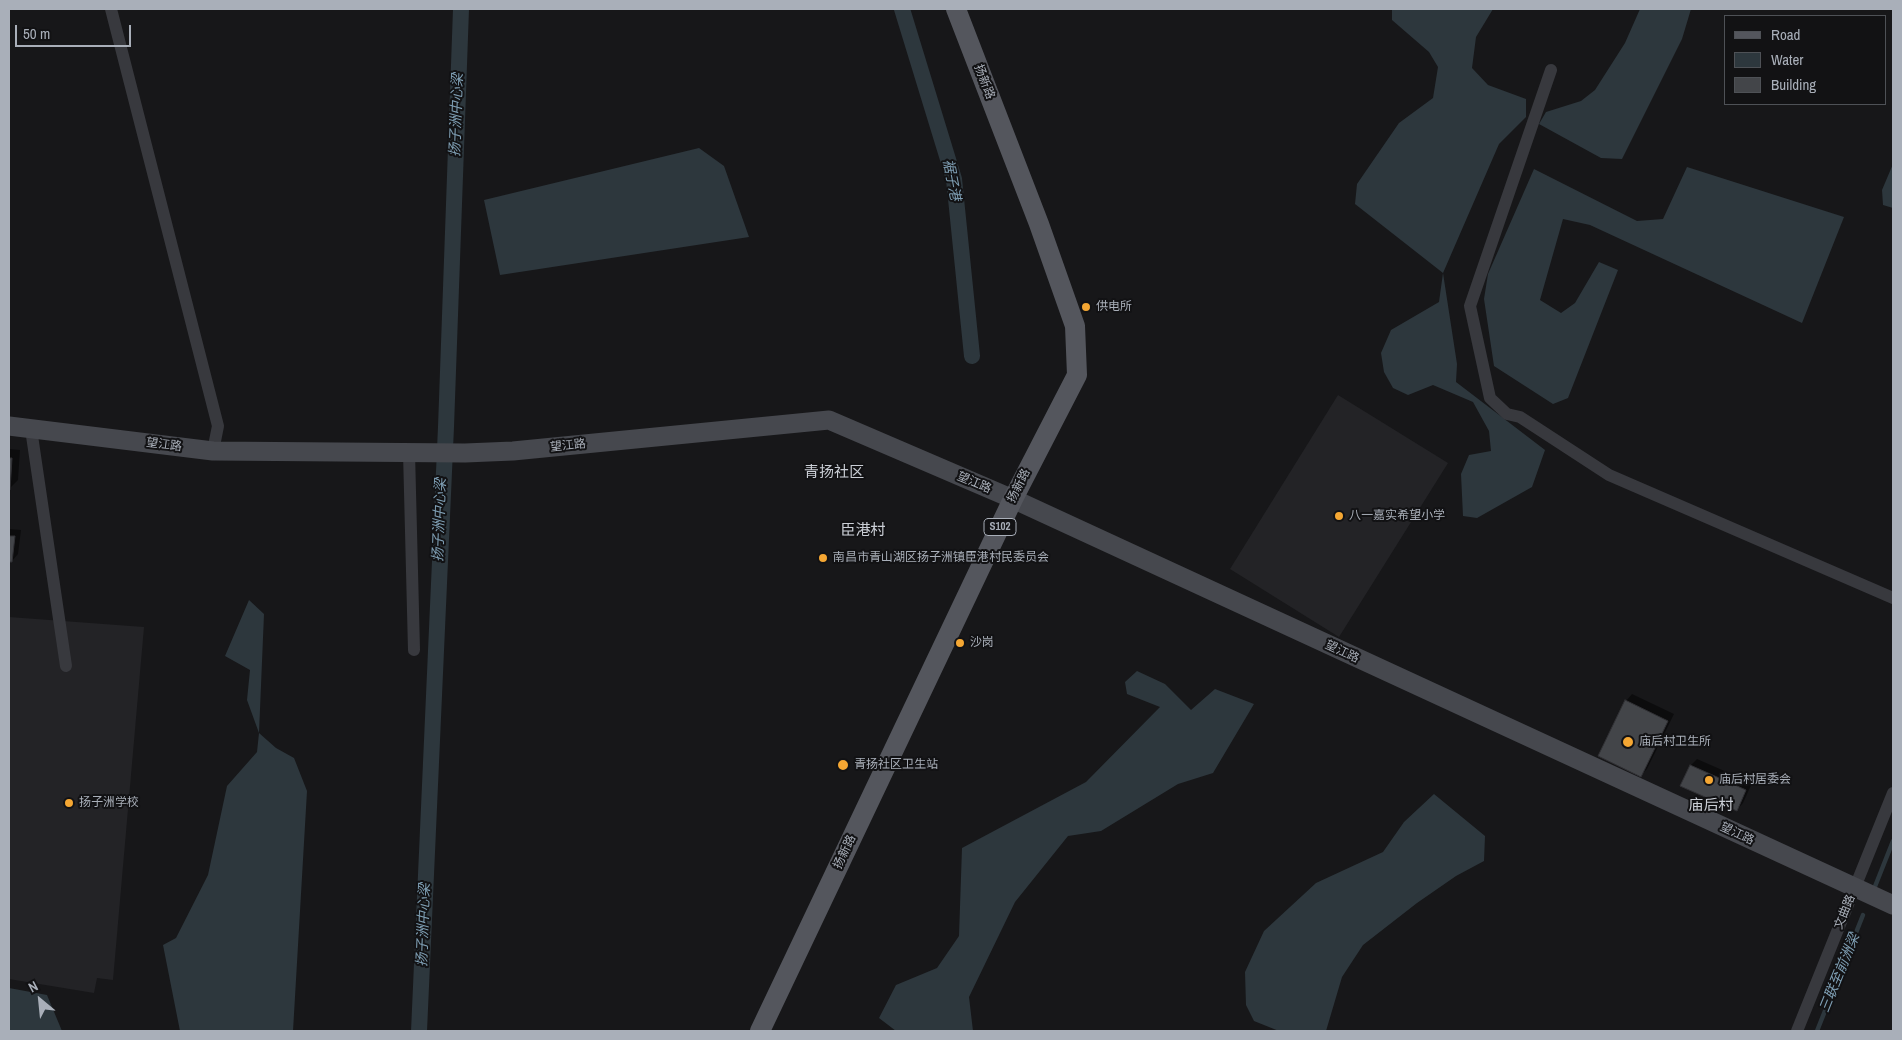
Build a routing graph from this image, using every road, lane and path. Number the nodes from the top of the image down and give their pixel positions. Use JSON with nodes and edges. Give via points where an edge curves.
{"nodes":[{"id":1,"x":111,"y":9,"type":"edge"},
{"id":2,"x":956,"y":9,"type":"edge"},
{"id":3,"x":1551,"y":70,"type":"dead end"},
{"id":4,"x":9,"y":426,"type":"edge"},
{"id":5,"x":31,"y":429,"type":"junction"},
{"id":6,"x":213,"y":450,"type":"junction"},
{"id":7,"x":418,"y":452,"type":"junction"},
{"id":8,"x":1012,"y":499,"type":"junction"},
{"id":9,"x":1893,"y":598,"type":"edge"},
{"id":10,"x":414,"y":650,"type":"dead end"},
{"id":11,"x":66,"y":666,"type":"dead end"},
{"id":12,"x":1893,"y":793,"type":"edge"},
{"id":13,"x":1855,"y":888,"type":"junction"},
{"id":14,"x":1893,"y":905,"type":"edge"},
{"id":15,"x":760,"y":1031,"type":"edge"},
{"id":16,"x":1798,"y":1031,"type":"edge"}],
"edges":[{"from":1,"to":6,"type":"street","via":[[218,426]]},
{"from":2,"to":8,"type":"main road","name":"扬新路","number":"S102","via":[[1075,326],[1077,375]]},
{"from":3,"to":9,"type":"street","via":[[1470,306],[1490,398],[1508,414],[1520,417],[1610,475]]},
{"from":4,"to":5,"type":"street","name":"望江路"},
{"from":5,"to":6,"type":"street","name":"望江路"},
{"from":5,"to":11,"type":"street"},
{"from":6,"to":7,"type":"street","name":"望江路"},
{"from":7,"to":8,"type":"street","name":"望江路","via":[[513,451],[828,420]]},
{"from":7,"to":10,"type":"street"},
{"from":8,"to":13,"type":"street","name":"望江路"},
{"from":8,"to":15,"type":"main road","name":"扬新路","number":"S102"},
{"from":12,"to":13,"type":"street","name":"文曲路"},
{"from":13,"to":14,"type":"street","name":"望江路"},
{"from":13,"to":16,"type":"street","name":"文曲路"}]}
